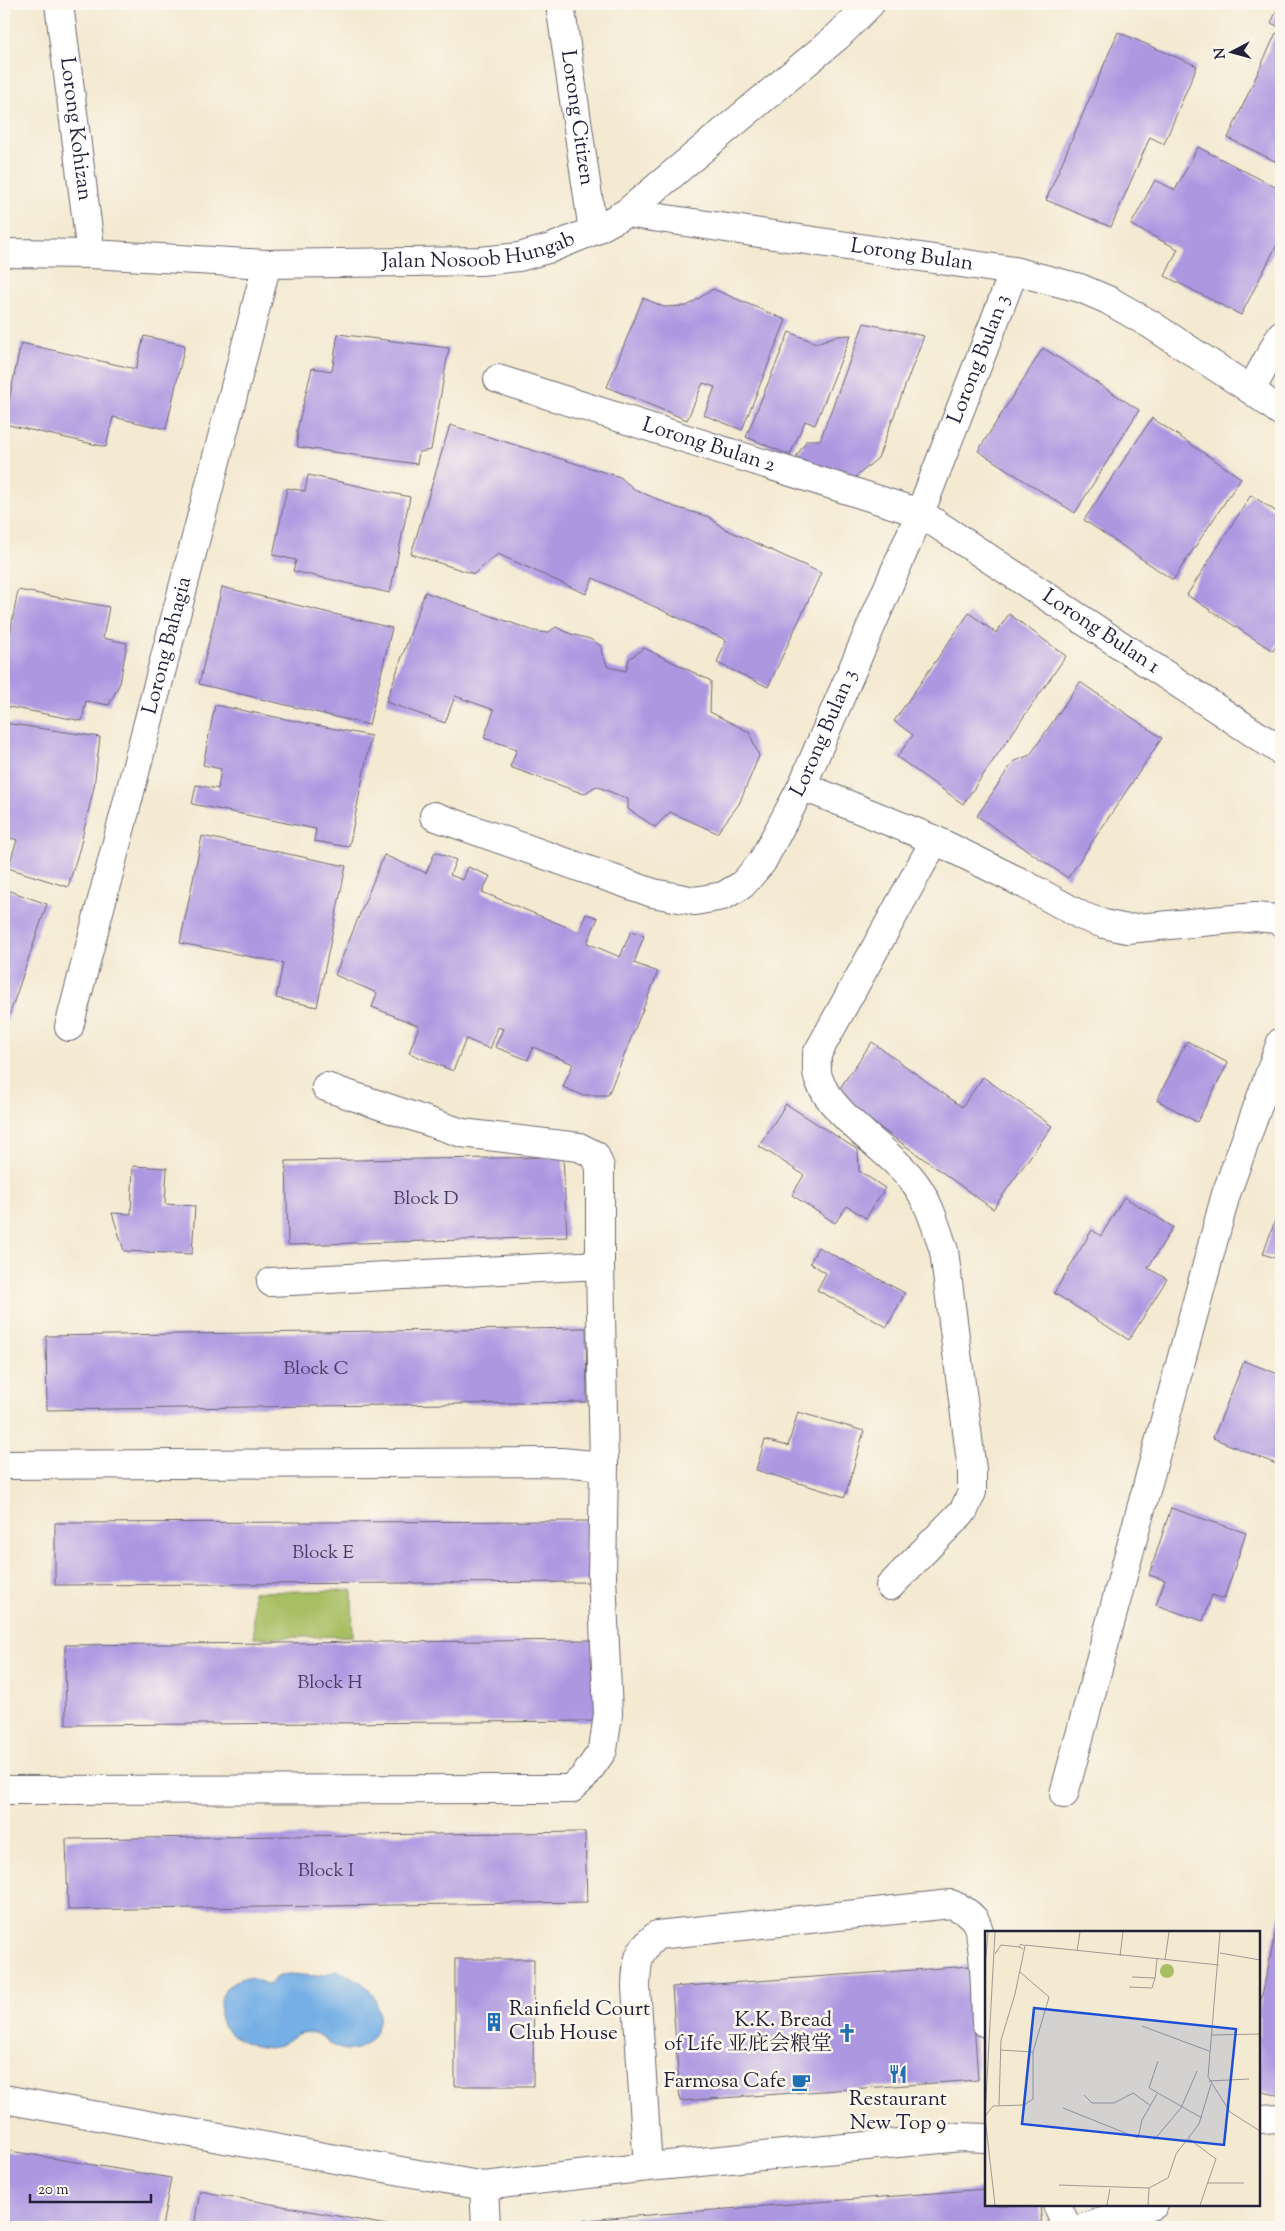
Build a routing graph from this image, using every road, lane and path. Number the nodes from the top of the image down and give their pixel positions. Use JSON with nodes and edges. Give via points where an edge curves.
{"nodes":[{"id":1,"x":59,"y":4,"type":"edge"},
{"id":2,"x":560,"y":4,"type":"edge"},
{"id":3,"x":870,"y":4,"type":"edge"},
{"id":4,"x":626,"y":213,"type":"junction"},
{"id":5,"x":593,"y":231,"type":"junction"},
{"id":6,"x":4,"y":252,"type":"edge"},
{"id":7,"x":91,"y":254,"type":"junction"},
{"id":8,"x":267,"y":264,"type":"junction"},
{"id":9,"x":1014,"y":271,"type":"junction"},
{"id":10,"x":1281,"y":335,"type":"edge"},
{"id":11,"x":498,"y":379,"type":"dead end"},
{"id":12,"x":1251,"y":390,"type":"junction"},
{"id":13,"x":1281,"y":412,"type":"edge"},
{"id":14,"x":920,"y":513,"type":"junction"},
{"id":15,"x":1281,"y":751,"type":"edge"},
{"id":16,"x":802,"y":786,"type":"junction"},
{"id":17,"x":434,"y":816,"type":"dead end"},
{"id":18,"x":935,"y":840,"type":"junction"},
{"id":19,"x":1281,"y":922,"type":"edge"},
{"id":20,"x":69,"y":1027,"type":"dead end"},
{"id":21,"x":1281,"y":1042,"type":"edge"},
{"id":22,"x":326,"y":1087,"type":"dead end"},
{"id":23,"x":600,"y":1265,"type":"junction"},
{"id":24,"x":271,"y":1282,"type":"dead end"},
{"id":25,"x":4,"y":1465,"type":"edge"},
{"id":26,"x":604,"y":1466,"type":"junction"},
{"id":27,"x":890,"y":1586,"type":"dead end"},
{"id":28,"x":4,"y":1790,"type":"edge"},
{"id":29,"x":1064,"y":1794,"type":"dead end"},
{"id":30,"x":985,"y":2002,"type":"edge"},
{"id":31,"x":4,"y":2099,"type":"edge"},
{"id":32,"x":1281,"y":2118,"type":"edge"},
{"id":33,"x":1260,"y":2119,"type":"edge"},
{"id":34,"x":985,"y":2138,"type":"edge"},
{"id":35,"x":648,"y":2166,"type":"junction"},
{"id":36,"x":484,"y":2186,"type":"junction"},
{"id":37,"x":1057,"y":2206,"type":"edge"},
{"id":38,"x":1151,"y":2206,"type":"edge"},
{"id":39,"x":486,"y":2227,"type":"edge"},
{"id":40,"x":1067,"y":2227,"type":"edge"},
{"id":41,"x":1086,"y":2227,"type":"edge"}],
"edges":[{"from":1,"to":7,"type":"street","name":"Lorong Kohizan"},
{"from":2,"to":5,"type":"street","name":"Lorong Citizen"},
{"from":3,"to":4,"type":"street","name":"Jalan Nosoob Hungab","via":[[838,36]]},
{"from":4,"to":5,"type":"street","name":"Jalan Nosoob Hungab"},
{"from":4,"to":9,"type":"street","name":"Lorong Bulan"},
{"from":5,"to":8,"type":"street","name":"Jalan Nosoob Hungab","via":[[551,248],[480,261]]},
{"from":6,"to":7,"type":"street","name":"Jalan Nosoob Hungab"},
{"from":7,"to":8,"type":"street","name":"Jalan Nosoob Hungab"},
{"from":8,"to":20,"type":"street","name":"Lorong Bahagia"},
{"from":9,"to":12,"type":"street","name":"Lorong Bulan","via":[[1080,288],[1108,300]]},
{"from":9,"to":14,"type":"street","name":"Lorong Bulan 3"},
{"from":10,"to":12,"type":"street"},
{"from":11,"to":14,"type":"street","name":"Lorong Bulan 2"},
{"from":12,"to":13,"type":"street","name":"Lorong Bulan"},
{"from":14,"to":15,"type":"street","name":"Lorong Bulan 1"},
{"from":14,"to":16,"type":"street","name":"Lorong Bulan 3"},
{"from":16,"to":17,"type":"street","name":"Lorong Bulan 3","via":[[762,862],[742,885],[723,896],[695,901],[653,893]]},
{"from":16,"to":18,"type":"street"},
{"from":18,"to":19,"type":"street","via":[[1082,916],[1104,924],[1127,929],[1255,917]]},
{"from":18,"to":27,"type":"street","via":[[817,1054],[817,1075],[823,1090],[911,1178],[936,1223],[944,1251],[972,1470],[972,1492],[964,1510]]},
{"from":21,"to":29,"type":"street","via":[[1226,1194]]},
{"from":22,"to":23,"type":"street","via":[[462,1133],[578,1147],[595,1156],[600,1167]]},
{"from":23,"to":24,"type":"street"},
{"from":23,"to":26,"type":"street"},
{"from":25,"to":26,"type":"street","via":[[560,1462]]},
{"from":26,"to":28,"type":"street","via":[[602,1576],[608,1714],[603,1750],[571,1789]]},
{"from":30,"to":35,"type":"street","via":[[983,1960],[975,1921],[965,1910],[951,1904],[657,1935],[644,1947],[637,1960]]},
{"from":31,"to":36,"type":"street"},
{"from":32,"to":33,"type":"street"},
{"from":34,"to":35,"type":"street","via":[[961,2137]]},
{"from":35,"to":36,"type":"street"},
{"from":36,"to":39,"type":"street"},
{"from":37,"to":40,"type":"street"},
{"from":38,"to":41,"type":"street"}]}
